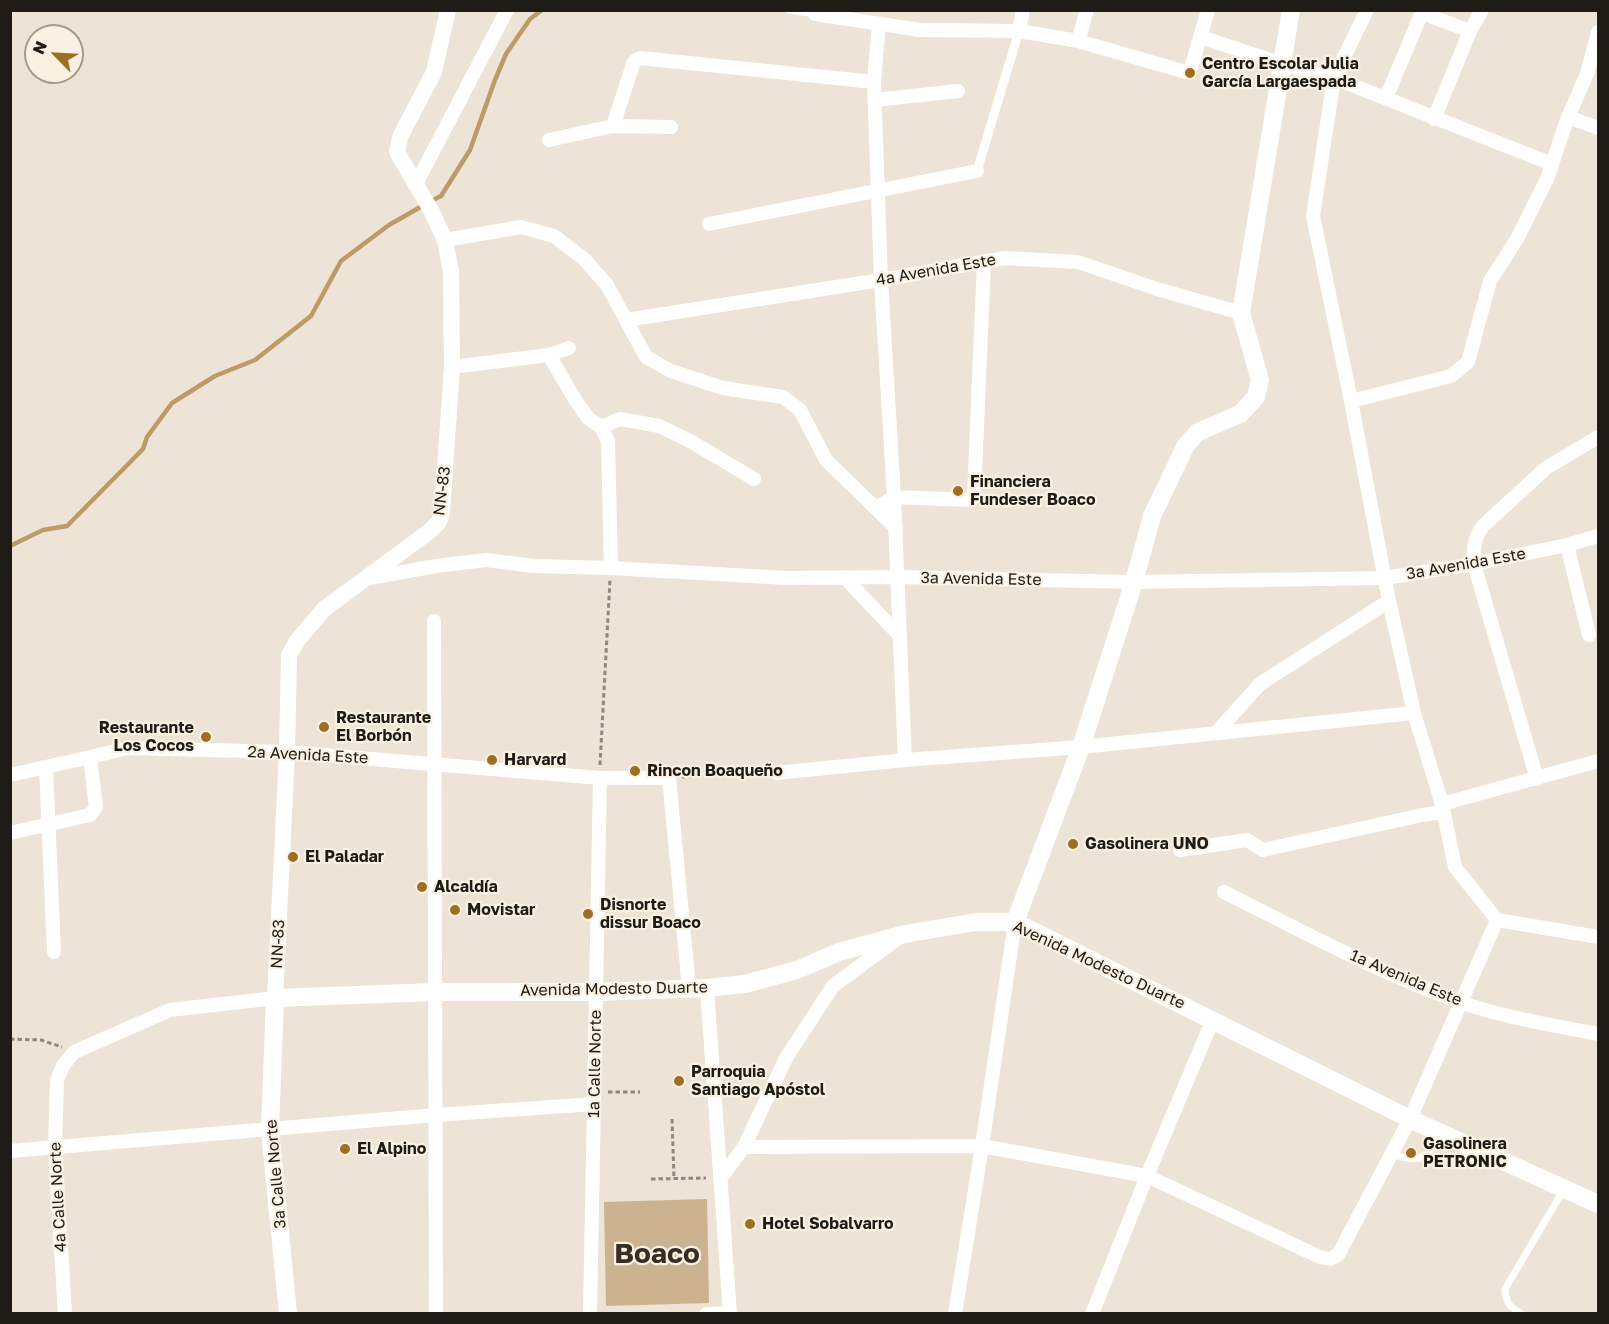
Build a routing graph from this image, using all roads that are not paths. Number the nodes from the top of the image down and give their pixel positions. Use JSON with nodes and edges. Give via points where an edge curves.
{"nodes":[{"id":1,"x":448,"y":10,"type":"edge"},
{"id":2,"x":507,"y":10,"type":"edge"},
{"id":3,"x":789,"y":10,"type":"edge"},
{"id":4,"x":1023,"y":10,"type":"edge"},
{"id":5,"x":1087,"y":10,"type":"edge"},
{"id":6,"x":1208,"y":10,"type":"edge"},
{"id":7,"x":1291,"y":10,"type":"edge"},
{"id":8,"x":1366,"y":10,"type":"edge"},
{"id":9,"x":1482,"y":10,"type":"edge"},
{"id":10,"x":798,"y":12,"type":"edge"},
{"id":11,"x":1423,"y":12,"type":"edge"},
{"id":12,"x":815,"y":14,"type":"joint"},
{"id":13,"x":879,"y":24,"type":"junction"},
{"id":14,"x":1019,"y":31,"type":"junction"},
{"id":15,"x":1470,"y":31,"type":"junction"},
{"id":16,"x":1599,"y":32,"type":"edge"},
{"id":17,"x":1201,"y":37,"type":"junction"},
{"id":18,"x":1078,"y":41,"type":"junction"},
{"id":19,"x":1282,"y":64,"type":"junction"},
{"id":20,"x":1593,"y":74,"type":"edge"},
{"id":21,"x":1335,"y":78,"type":"junction"},
{"id":22,"x":874,"y":82,"type":"junction"},
{"id":23,"x":958,"y":91,"type":"dead end"},
{"id":24,"x":1386,"y":98,"type":"junction"},
{"id":25,"x":875,"y":99,"type":"junction"},
{"id":26,"x":1568,"y":117,"type":"junction"},
{"id":27,"x":1434,"y":119,"type":"junction"},
{"id":28,"x":613,"y":126,"type":"junction"},
{"id":29,"x":671,"y":127,"type":"dead end"},
{"id":30,"x":1599,"y":128,"type":"edge"},
{"id":31,"x":549,"y":140,"type":"dead end"},
{"id":32,"x":1552,"y":164,"type":"junction"},
{"id":33,"x":977,"y":171,"type":"joint"},
{"id":34,"x":418,"y":188,"type":"junction"},
{"id":35,"x":879,"y":191,"type":"junction"},
{"id":36,"x":709,"y":224,"type":"dead end"},
{"id":37,"x":445,"y":240,"type":"junction"},
{"id":38,"x":984,"y":262,"type":"junction"},
{"id":39,"x":881,"y":280,"type":"junction"},
{"id":40,"x":1241,"y":313,"type":"junction"},
{"id":41,"x":626,"y":320,"type":"junction"},
{"id":42,"x":569,"y":348,"type":"dead end"},
{"id":43,"x":549,"y":355,"type":"junction"},
{"id":44,"x":452,"y":367,"type":"junction"},
{"id":45,"x":1351,"y":401,"type":"junction"},
{"id":46,"x":601,"y":427,"type":"junction"},
{"id":47,"x":1599,"y":437,"type":"edge"},
{"id":48,"x":754,"y":479,"type":"dead end"},
{"id":49,"x":894,"y":497,"type":"junction"},
{"id":50,"x":876,"y":508,"type":"junction"},
{"id":51,"x":896,"y":528,"type":"junction"},
{"id":52,"x":1599,"y":536,"type":"edge"},
{"id":53,"x":1567,"y":545,"type":"junction"},
{"id":54,"x":1474,"y":564,"type":"junction"},
{"id":55,"x":611,"y":568,"type":"junction"},
{"id":56,"x":844,"y":577,"type":"junction"},
{"id":57,"x":898,"y":577,"type":"junction"},
{"id":58,"x":1385,"y":578,"type":"junction"},
{"id":59,"x":362,"y":580,"type":"junction"},
{"id":60,"x":1134,"y":582,"type":"junction"},
{"id":61,"x":1389,"y":601,"type":"junction"},
{"id":62,"x":434,"y":621,"type":"dead end"},
{"id":63,"x":1589,"y":635,"type":"dead end"},
{"id":64,"x":900,"y":636,"type":"junction"},
{"id":65,"x":1414,"y":713,"type":"junction"},
{"id":66,"x":1216,"y":733,"type":"junction"},
{"id":67,"x":1081,"y":747,"type":"junction"},
{"id":68,"x":288,"y":752,"type":"junction"},
{"id":69,"x":90,"y":757,"type":"junction"},
{"id":70,"x":904,"y":760,"type":"junction"},
{"id":71,"x":1599,"y":761,"type":"edge"},
{"id":72,"x":435,"y":764,"type":"junction"},
{"id":73,"x":46,"y":767,"type":"junction"},
{"id":74,"x":776,"y":773,"type":"road end"},
{"id":75,"x":10,"y":775,"type":"edge"},
{"id":76,"x":600,"y":778,"type":"junction"},
{"id":77,"x":1537,"y":779,"type":"junction"},
{"id":78,"x":1443,"y":808,"type":"junction"},
{"id":79,"x":49,"y":824,"type":"junction"},
{"id":80,"x":10,"y":833,"type":"edge"},
{"id":81,"x":1180,"y":850,"type":"dead end"},
{"id":82,"x":1224,"y":892,"type":"dead end"},
{"id":83,"x":1497,"y":920,"type":"junction"},
{"id":84,"x":1015,"y":922,"type":"junction"},
{"id":85,"x":905,"y":934,"type":"junction"},
{"id":86,"x":1599,"y":937,"type":"edge"},
{"id":87,"x":54,"y":952,"type":"dead end"},
{"id":88,"x":698,"y":988,"type":"junction"},
{"id":89,"x":435,"y":992,"type":"junction"},
{"id":90,"x":596,"y":992,"type":"junction"},
{"id":91,"x":275,"y":998,"type":"junction"},
{"id":92,"x":1462,"y":1002,"type":"junction"},
{"id":93,"x":1213,"y":1019,"type":"junction"},
{"id":94,"x":1599,"y":1034,"type":"edge"},
{"id":95,"x":594,"y":1098,"type":"junction"},
{"id":96,"x":436,"y":1115,"type":"junction"},
{"id":97,"x":1410,"y":1119,"type":"junction"},
{"id":98,"x":270,"y":1130,"type":"junction"},
{"id":99,"x":1443,"y":1134,"type":"junction"},
{"id":100,"x":982,"y":1146,"type":"junction"},
{"id":101,"x":744,"y":1147,"type":"junction"},
{"id":102,"x":55,"y":1148,"type":"junction"},
{"id":103,"x":10,"y":1151,"type":"edge"},
{"id":104,"x":1391,"y":1154,"type":"junction"},
{"id":105,"x":1147,"y":1176,"type":"junction"},
{"id":106,"x":720,"y":1179,"type":"junction"},
{"id":107,"x":1563,"y":1188,"type":"junction"},
{"id":108,"x":1599,"y":1204,"type":"edge"},
{"id":109,"x":730,"y":1313,"type":"edge"},
{"id":110,"x":65,"y":1314,"type":"edge"},
{"id":111,"x":288,"y":1314,"type":"edge"},
{"id":112,"x":436,"y":1314,"type":"edge"},
{"id":113,"x":590,"y":1314,"type":"edge"},
{"id":114,"x":706,"y":1314,"type":"edge"},
{"id":115,"x":954,"y":1314,"type":"edge"},
{"id":116,"x":1092,"y":1314,"type":"edge"},
{"id":117,"x":1522,"y":1314,"type":"edge"}],
"edges":[{"from":1,"to":34,"type":"street","name":"NN-83","number":"NN-83","via":[[434,72],[400,137],[397,152]]},
{"from":2,"to":34,"type":"street"},
{"from":3,"to":10,"type":"lane"},
{"from":4,"to":14,"type":"street"},
{"from":5,"to":18,"type":"street"},
{"from":6,"to":17,"type":"street"},
{"from":7,"to":19,"type":"main road"},
{"from":8,"to":21,"type":"street"},
{"from":9,"to":15,"type":"street"},
{"from":10,"to":12,"type":"lane"},
{"from":11,"to":15,"type":"street"},
{"from":11,"to":24,"type":"street"},
{"from":12,"to":13,"type":"street"},
{"from":13,"to":14,"type":"street","via":[[920,30]]},
{"from":13,"to":22,"type":"street"},
{"from":14,"to":18,"type":"street"},
{"from":14,"to":33,"type":"street"},
{"from":15,"to":27,"type":"street"},
{"from":16,"to":20,"type":"street"},
{"from":17,"to":18,"type":"street","via":[[1191,68],[1186,72]]},
{"from":17,"to":19,"type":"street"},
{"from":19,"to":21,"type":"street"},
{"from":19,"to":40,"type":"main road"},
{"from":20,"to":26,"type":"street"},
{"from":21,"to":24,"type":"street"},
{"from":21,"to":45,"type":"street","via":[[1313,216]]},
{"from":22,"to":25,"type":"street"},
{"from":22,"to":28,"type":"street","via":[[640,58],[633,64]]},
{"from":23,"to":25,"type":"street"},
{"from":24,"to":27,"type":"street"},
{"from":25,"to":35,"type":"street"},
{"from":26,"to":30,"type":"street"},
{"from":26,"to":32,"type":"street"},
{"from":27,"to":32,"type":"street"},
{"from":28,"to":29,"type":"street"},
{"from":28,"to":31,"type":"street"},
{"from":32,"to":45,"type":"street","via":[[1517,239],[1490,281],[1468,362],[1451,376]]},
{"from":33,"to":35,"type":"street"},
{"from":34,"to":37,"type":"street","name":"NN-83","number":"NN-83"},
{"from":35,"to":36,"type":"street"},
{"from":35,"to":39,"type":"street"},
{"from":37,"to":41,"type":"street","via":[[521,227],[554,236],[584,258],[607,285]]},
{"from":37,"to":44,"type":"street","name":"NN-83","number":"NN-83","via":[[451,271]]},
{"from":38,"to":39,"type":"street","name":"4a Avenida Este"},
{"from":38,"to":40,"type":"street","name":"4a Avenida Este","via":[[1005,258],[1078,262]]},
{"from":38,"to":49,"type":"street","via":[[974,496],[970,500]]},
{"from":39,"to":41,"type":"street","name":"4a Avenida Este"},
{"from":39,"to":49,"type":"street"},
{"from":40,"to":60,"type":"main road","via":[[1260,380],[1256,397],[1240,414],[1198,432],[1186,445],[1152,516]]},
{"from":41,"to":50,"type":"street","via":[[646,357],[671,371],[723,388],[783,397],[791,402],[800,410],[826,460]]},
{"from":42,"to":43,"type":"street"},
{"from":43,"to":44,"type":"street"},
{"from":43,"to":46,"type":"street","via":[[588,418]]},
{"from":44,"to":59,"type":"street","name":"NN-83","number":"NN-83","via":[[439,522]]},
{"from":45,"to":58,"type":"street"},
{"from":46,"to":48,"type":"street","via":[[620,419],[658,426]]},
{"from":46,"to":55,"type":"street","via":[[608,441]]},
{"from":47,"to":54,"type":"street","via":[[1546,468],[1483,526],[1473,545]]},
{"from":49,"to":50,"type":"street"},
{"from":49,"to":51,"type":"street"},
{"from":50,"to":51,"type":"street"},
{"from":51,"to":57,"type":"street"},
{"from":52,"to":53,"type":"street","name":"3a Avenida Este"},
{"from":53,"to":54,"type":"street","name":"3a Avenida Este"},
{"from":53,"to":63,"type":"street"},
{"from":54,"to":58,"type":"street","name":"3a Avenida Este"},
{"from":54,"to":77,"type":"street"},
{"from":55,"to":56,"type":"street","name":"3a Avenida Este","via":[[786,578]]},
{"from":55,"to":59,"type":"street","name":"3a Avenida Este","via":[[534,567],[486,560]]},
{"from":56,"to":57,"type":"street","name":"3a Avenida Este"},
{"from":56,"to":64,"type":"street"},
{"from":57,"to":60,"type":"street","name":"3a Avenida Este"},
{"from":57,"to":64,"type":"street"},
{"from":58,"to":60,"type":"street","name":"3a Avenida Este"},
{"from":58,"to":61,"type":"street"},
{"from":59,"to":68,"type":"street","name":"NN-83","number":"NN-83","via":[[324,609],[292,648]]},
{"from":60,"to":67,"type":"main road"},
{"from":61,"to":65,"type":"street"},
{"from":61,"to":66,"type":"street","via":[[1260,684]]},
{"from":62,"to":72,"type":"street"},
{"from":64,"to":70,"type":"street"},
{"from":65,"to":66,"type":"street"},
{"from":65,"to":78,"type":"street"},
{"from":66,"to":67,"type":"street"},
{"from":67,"to":70,"type":"street"},
{"from":67,"to":84,"type":"main road"},
{"from":68,"to":69,"type":"street","name":"2a Avenida Este","via":[[128,748]]},
{"from":68,"to":72,"type":"street","name":"2a Avenida Este"},
{"from":68,"to":91,"type":"street","name":"NN-83","number":"NN-83"},
{"from":69,"to":73,"type":"street","name":"2a Avenida Este"},
{"from":69,"to":79,"type":"street","via":[[96,807],[93,813]]},
{"from":70,"to":74,"type":"street"},
{"from":71,"to":77,"type":"street"},
{"from":72,"to":76,"type":"street","name":"2a Avenida Este"},
{"from":72,"to":89,"type":"street"},
{"from":73,"to":75,"type":"street","name":"2a Avenida Este"},
{"from":73,"to":79,"type":"street"},
{"from":76,"to":88,"type":"street","name":"2a Avenida Este","via":[[675,778]]},
{"from":76,"to":90,"type":"street","name":"1a Calle Norte"},
{"from":77,"to":78,"type":"street"},
{"from":78,"to":81,"type":"street","via":[[1263,850],[1247,840]]},
{"from":78,"to":83,"type":"street","via":[[1455,867]]},
{"from":79,"to":80,"type":"street"},
{"from":79,"to":87,"type":"street"},
{"from":82,"to":92,"type":"street","name":"1a Avenida Este","via":[[1376,968]]},
{"from":83,"to":86,"type":"street"},
{"from":83,"to":92,"type":"street"},
{"from":84,"to":85,"type":"main road","name":"Avenida Modesto Duarte","via":[[976,922]]},
{"from":84,"to":93,"type":"main road","name":"Avenida Modesto Duarte"},
{"from":84,"to":100,"type":"street"},
{"from":85,"to":88,"type":"main road","name":"Avenida Modesto Duarte","via":[[745,984]]},
{"from":85,"to":101,"type":"street","via":[[833,986],[786,1058]]},
{"from":88,"to":90,"type":"main road","name":"Avenida Modesto Duarte"},
{"from":88,"to":106,"type":"street"},
{"from":89,"to":90,"type":"main road","name":"Avenida Modesto Duarte"},
{"from":89,"to":91,"type":"main road","name":"Avenida Modesto Duarte"},
{"from":89,"to":96,"type":"street"},
{"from":90,"to":95,"type":"street","name":"1a Calle Norte"},
{"from":91,"to":98,"type":"main road","name":"3a Calle Norte"},
{"from":91,"to":102,"type":"street","name":"4a Calle Norte","via":[[170,1010],[75,1052],[57,1080]]},
{"from":92,"to":94,"type":"street","name":"1a Avenida Este"},
{"from":92,"to":97,"type":"street"},
{"from":93,"to":97,"type":"main road","name":"Avenida Modesto Duarte"},
{"from":93,"to":105,"type":"street"},
{"from":95,"to":96,"type":"street"},
{"from":95,"to":113,"type":"street","name":"1a Calle Norte"},
{"from":96,"to":98,"type":"street"},
{"from":96,"to":112,"type":"street"},
{"from":97,"to":99,"type":"main road","name":"Avenida Modesto Duarte"},
{"from":97,"to":104,"type":"street"},
{"from":98,"to":102,"type":"street"},
{"from":98,"to":111,"type":"main road","name":"3a Calle Norte"},
{"from":99,"to":104,"type":"lane","via":[[1418,1159]]},
{"from":99,"to":107,"type":"main road","name":"Avenida Modesto Duarte"},
{"from":100,"to":101,"type":"street"},
{"from":100,"to":105,"type":"street"},
{"from":100,"to":115,"type":"street"},
{"from":101,"to":106,"type":"street"},
{"from":102,"to":103,"type":"street"},
{"from":102,"to":110,"type":"street","name":"4a Calle Norte"},
{"from":104,"to":105,"type":"street","via":[[1338,1255],[1330,1258],[1320,1257]]},
{"from":105,"to":116,"type":"street"},
{"from":106,"to":109,"type":"street"},
{"from":107,"to":108,"type":"main road","name":"Avenida Modesto Duarte"},
{"from":107,"to":117,"type":"lane","via":[[1505,1289],[1510,1308]]},
{"from":109,"to":114,"type":"street"}]}
